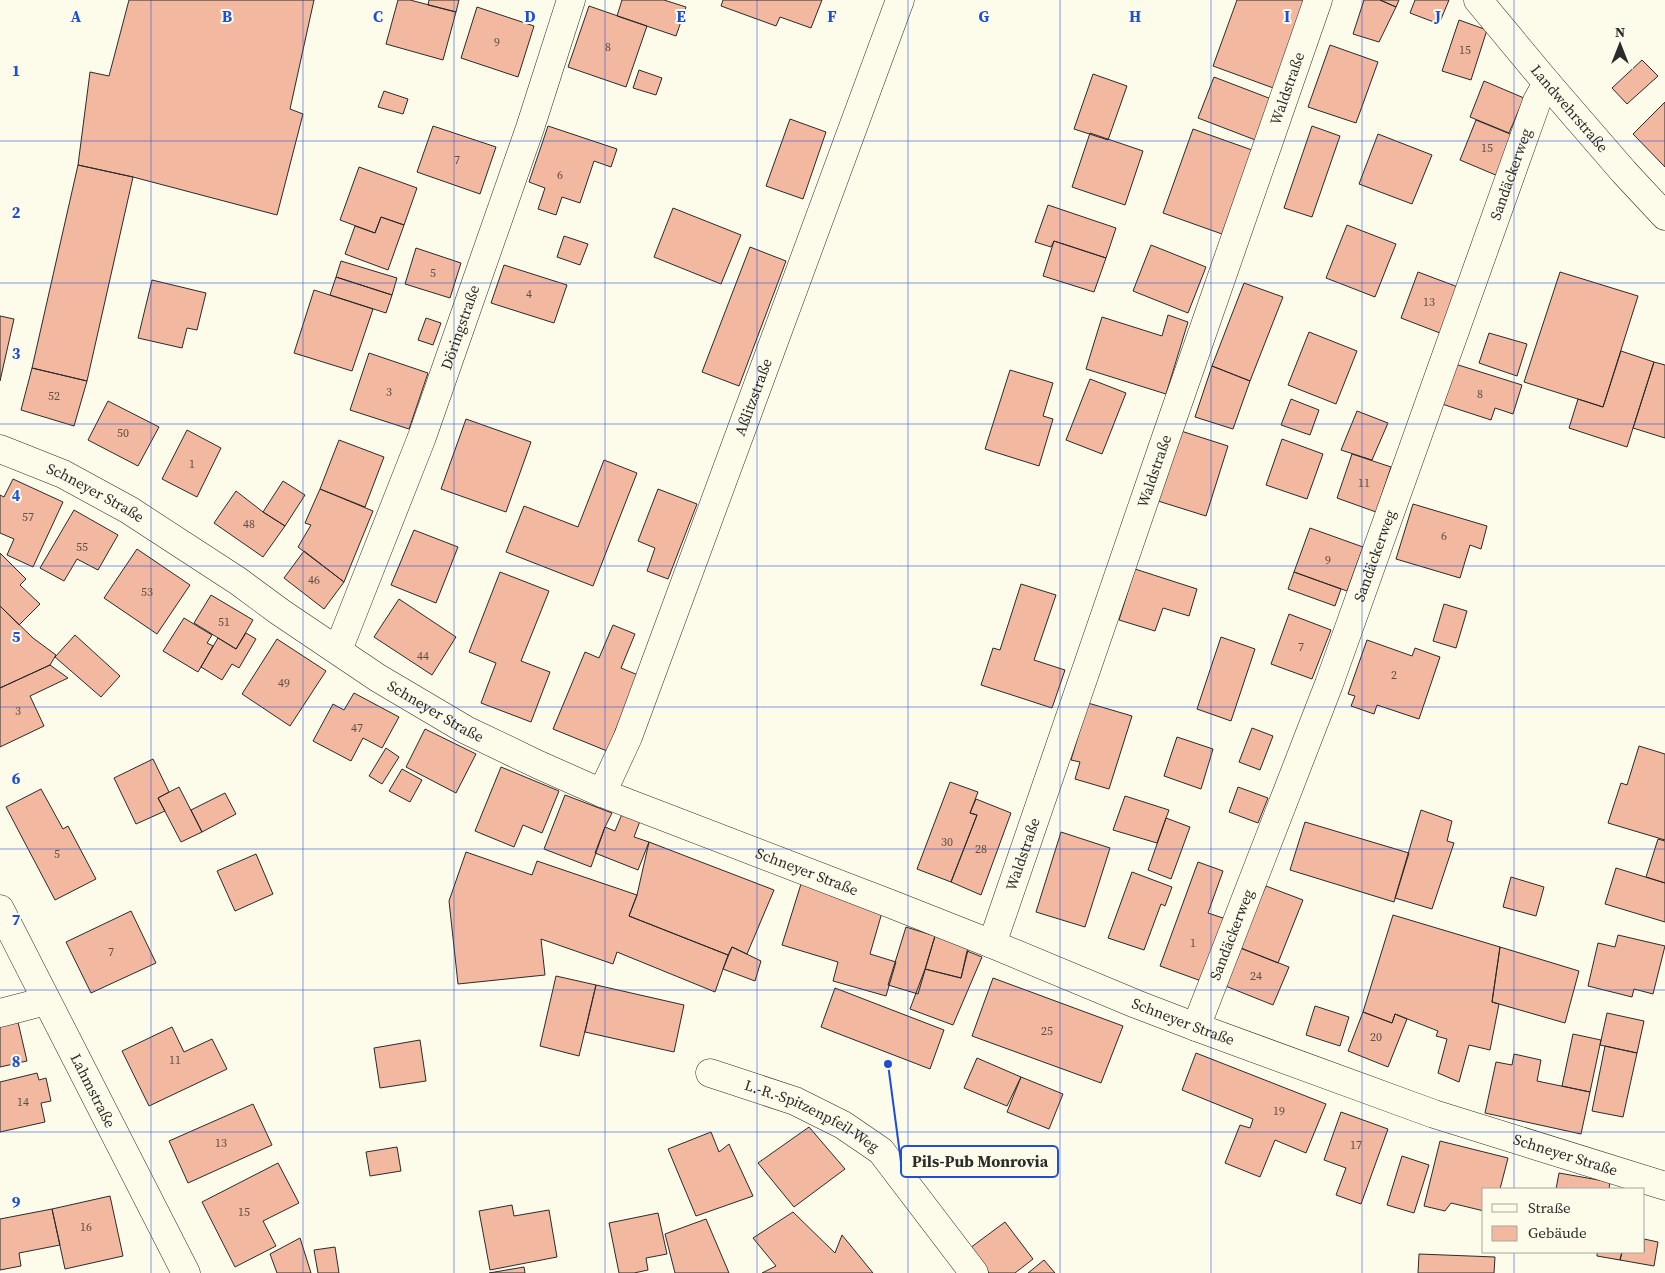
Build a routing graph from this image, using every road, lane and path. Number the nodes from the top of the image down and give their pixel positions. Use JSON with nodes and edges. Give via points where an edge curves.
{"nodes":[{"id":1,"x":571,"y":0,"type":"edge"},
{"id":2,"x":900,"y":0,"type":"edge"},
{"id":3,"x":1318,"y":0,"type":"edge"},
{"id":4,"x":1491,"y":6,"type":"edge"},
{"id":5,"x":1547,"y":83,"type":"junction"},
{"id":6,"x":1665,"y":216,"type":"edge"},
{"id":7,"x":0,"y":449,"type":"edge"},
{"id":8,"x":338,"y":650,"type":"junction"},
{"id":9,"x":602,"y":793,"type":"junction"},
{"id":10,"x":0,"y":909,"type":"edge"},
{"id":11,"x":992,"y":944,"type":"junction"},
{"id":12,"x":46,"y":1001,"type":"junction"},
{"id":13,"x":0,"y":1013,"type":"edge"},
{"id":14,"x":1196,"y":1027,"type":"junction"},
{"id":15,"x":710,"y":1073,"type":"dead end"},
{"id":16,"x":1665,"y":1186,"type":"edge"},
{"id":17,"x":186,"y":1273,"type":"edge"},
{"id":18,"x":974,"y":1273,"type":"edge"}],
"edges":[{"from":1,"to":8,"type":"street","name":"Döringstraße","via":[[530,128],[422,437]]},
{"from":2,"to":9,"type":"street","name":"Aßlitzstraße","via":[[631,728]]},
{"from":3,"to":11,"type":"street","name":"Waldstraße"},
{"from":4,"to":5,"type":"street","name":"Landwehrstraße"},
{"from":5,"to":6,"type":"street","name":"Landwehrstraße"},
{"from":5,"to":14,"type":"street","name":"Sandäckerweg","via":[[1537,101],[1329,684]]},
{"from":7,"to":8,"type":"street","name":"Schneyer Straße","via":[[63,474],[129,510]]},
{"from":8,"to":9,"type":"street","name":"Schneyer Straße","via":[[378,678],[466,730]]},
{"from":9,"to":11,"type":"street","name":"Schneyer Straße"},
{"from":10,"to":12,"type":"street","name":"Lahmstraße"},
{"from":11,"to":14,"type":"street","name":"Schneyer Straße"},
{"from":12,"to":13,"type":"street"},
{"from":12,"to":17,"type":"street","name":"Lahmstraße"},
{"from":14,"to":16,"type":"street","name":"Schneyer Straße","via":[[1434,1114]]},
{"from":15,"to":18,"type":"street","name":"L.-R.-Spitzenpfeil-Weg","via":[[795,1101],[843,1124],[881,1151]]}]}
